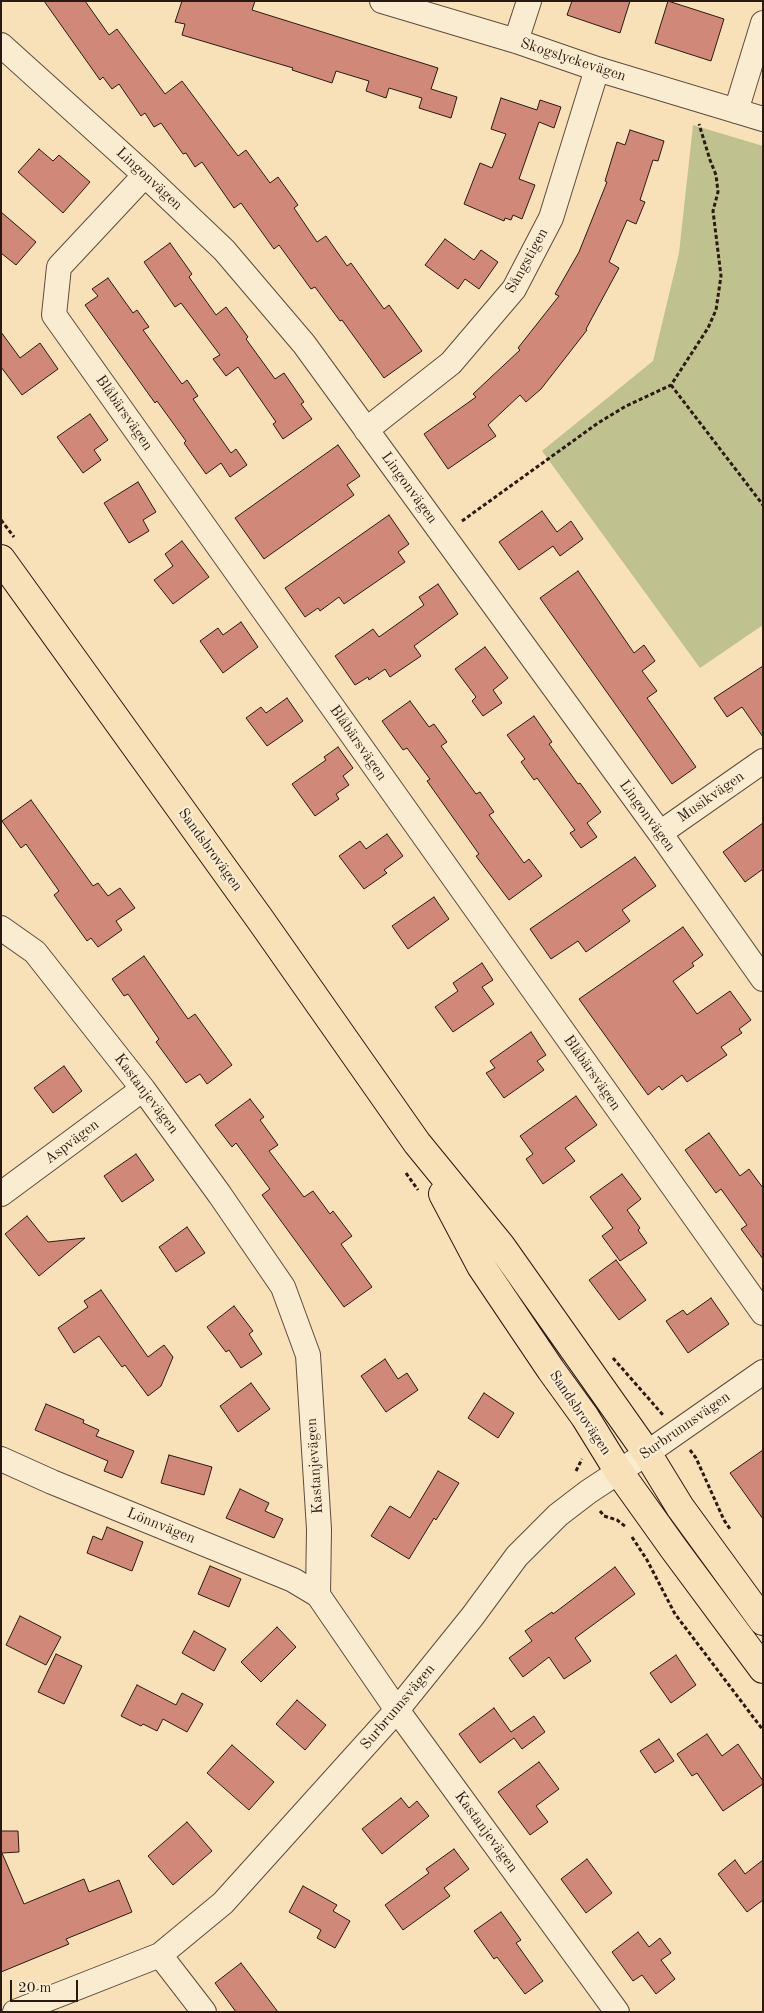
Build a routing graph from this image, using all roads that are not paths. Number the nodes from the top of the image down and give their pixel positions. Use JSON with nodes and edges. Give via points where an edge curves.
{"nodes":[{"id":1,"x":382,"y":1,"type":"edge"},
{"id":2,"x":529,"y":1,"type":"edge"},
{"id":3,"x":763,"y":23,"type":"edge"},
{"id":4,"x":516,"y":41,"type":"junction"},
{"id":5,"x":1,"y":45,"type":"edge"},
{"id":6,"x":597,"y":69,"type":"junction"},
{"id":7,"x":736,"y":111,"type":"junction"},
{"id":8,"x":763,"y":119,"type":"edge"},
{"id":9,"x":145,"y":175,"type":"junction"},
{"id":10,"x":366,"y":430,"type":"junction"},
{"id":11,"x":1,"y":559,"type":"edge"},
{"id":12,"x":763,"y":761,"type":"edge"},
{"id":13,"x":660,"y":833,"type":"junction"},
{"id":14,"x":1,"y":928,"type":"edge"},
{"id":15,"x":763,"y":979,"type":"edge"},
{"id":16,"x":143,"y":1089,"type":"junction"},
{"id":17,"x":417,"y":1143,"type":"junction"},
{"id":18,"x":1,"y":1194,"type":"edge"},
{"id":19,"x":763,"y":1313,"type":"edge"},
{"id":20,"x":763,"y":1372,"type":"edge"},
{"id":21,"x":647,"y":1453,"type":"junction"},
{"id":22,"x":1,"y":1459,"type":"edge"},
{"id":23,"x":619,"y":1472,"type":"junction"},
{"id":24,"x":318,"y":1595,"type":"junction"},
{"id":25,"x":763,"y":1621,"type":"edge"},
{"id":26,"x":763,"y":1669,"type":"edge"},
{"id":27,"x":397,"y":1710,"type":"junction"},
{"id":28,"x":160,"y":1955,"type":"junction"},
{"id":29,"x":15,"y":2012,"type":"edge"},
{"id":30,"x":204,"y":2012,"type":"edge"},
{"id":31,"x":617,"y":2012,"type":"edge"}],
"edges":[{"from":1,"to":4,"type":"street","name":"Skogslyckevägen"},
{"from":2,"to":4,"type":"street"},
{"from":3,"to":7,"type":"street"},
{"from":4,"to":6,"type":"street","name":"Skogslyckevägen"},
{"from":5,"to":9,"type":"street","name":"Lingonvägen"},
{"from":6,"to":7,"type":"street","name":"Skogslyckevägen"},
{"from":6,"to":10,"type":"street","name":"Sångstigen","via":[[551,218],[514,289],[451,363]]},
{"from":7,"to":8,"type":"street","name":"Skogslyckevägen"},
{"from":9,"to":10,"type":"street","name":"Lingonvägen","via":[[224,250],[304,344]]},
{"from":9,"to":19,"type":"street","name":"Blåbärsvägen","via":[[59,267],[54,315]]},
{"from":10,"to":13,"type":"street","name":"Lingonvägen"},
{"from":11,"to":17,"type":"main road","name":"Sandsbrovägen"},
{"from":12,"to":13,"type":"street","name":"Musikvägen"},
{"from":13,"to":15,"type":"street","name":"Lingonvägen"},
{"from":14,"to":16,"type":"street","name":"Kastanjevägen","via":[[35,952]]},
{"from":16,"to":18,"type":"street","name":"Aspvägen"},
{"from":16,"to":24,"type":"street","name":"Kastanjevägen","via":[[283,1287],[308,1355],[319,1529]]},
{"from":17,"to":21,"type":"main road","name":"Sandsbrovägen","via":[[501,1246]]},
{"from":17,"to":23,"type":"main road","name":"Sandsbrovägen","via":[[481,1266]]},
{"from":20,"to":21,"type":"street","name":"Surbrunnsvägen"},
{"from":21,"to":23,"type":"street","name":"Surbrunnsvägen"},
{"from":21,"to":25,"type":"main road","name":"Sandsbrovägen","via":[[680,1507]]},
{"from":22,"to":24,"type":"street","name":"Lönnvägen","via":[[293,1580]]},
{"from":23,"to":26,"type":"main road","name":"Sandsbrovägen"},
{"from":23,"to":27,"type":"street","name":"Surbrunnsvägen","via":[[558,1515],[518,1556]]},
{"from":24,"to":27,"type":"street","name":"Kastanjevägen"},
{"from":27,"to":28,"type":"street","name":"Surbrunnsvägen","via":[[224,1903]]},
{"from":27,"to":31,"type":"street","name":"Kastanjevägen"},
{"from":28,"to":29,"type":"street","name":"Surbrunnsvägen"},
{"from":28,"to":30,"type":"street"}]}
